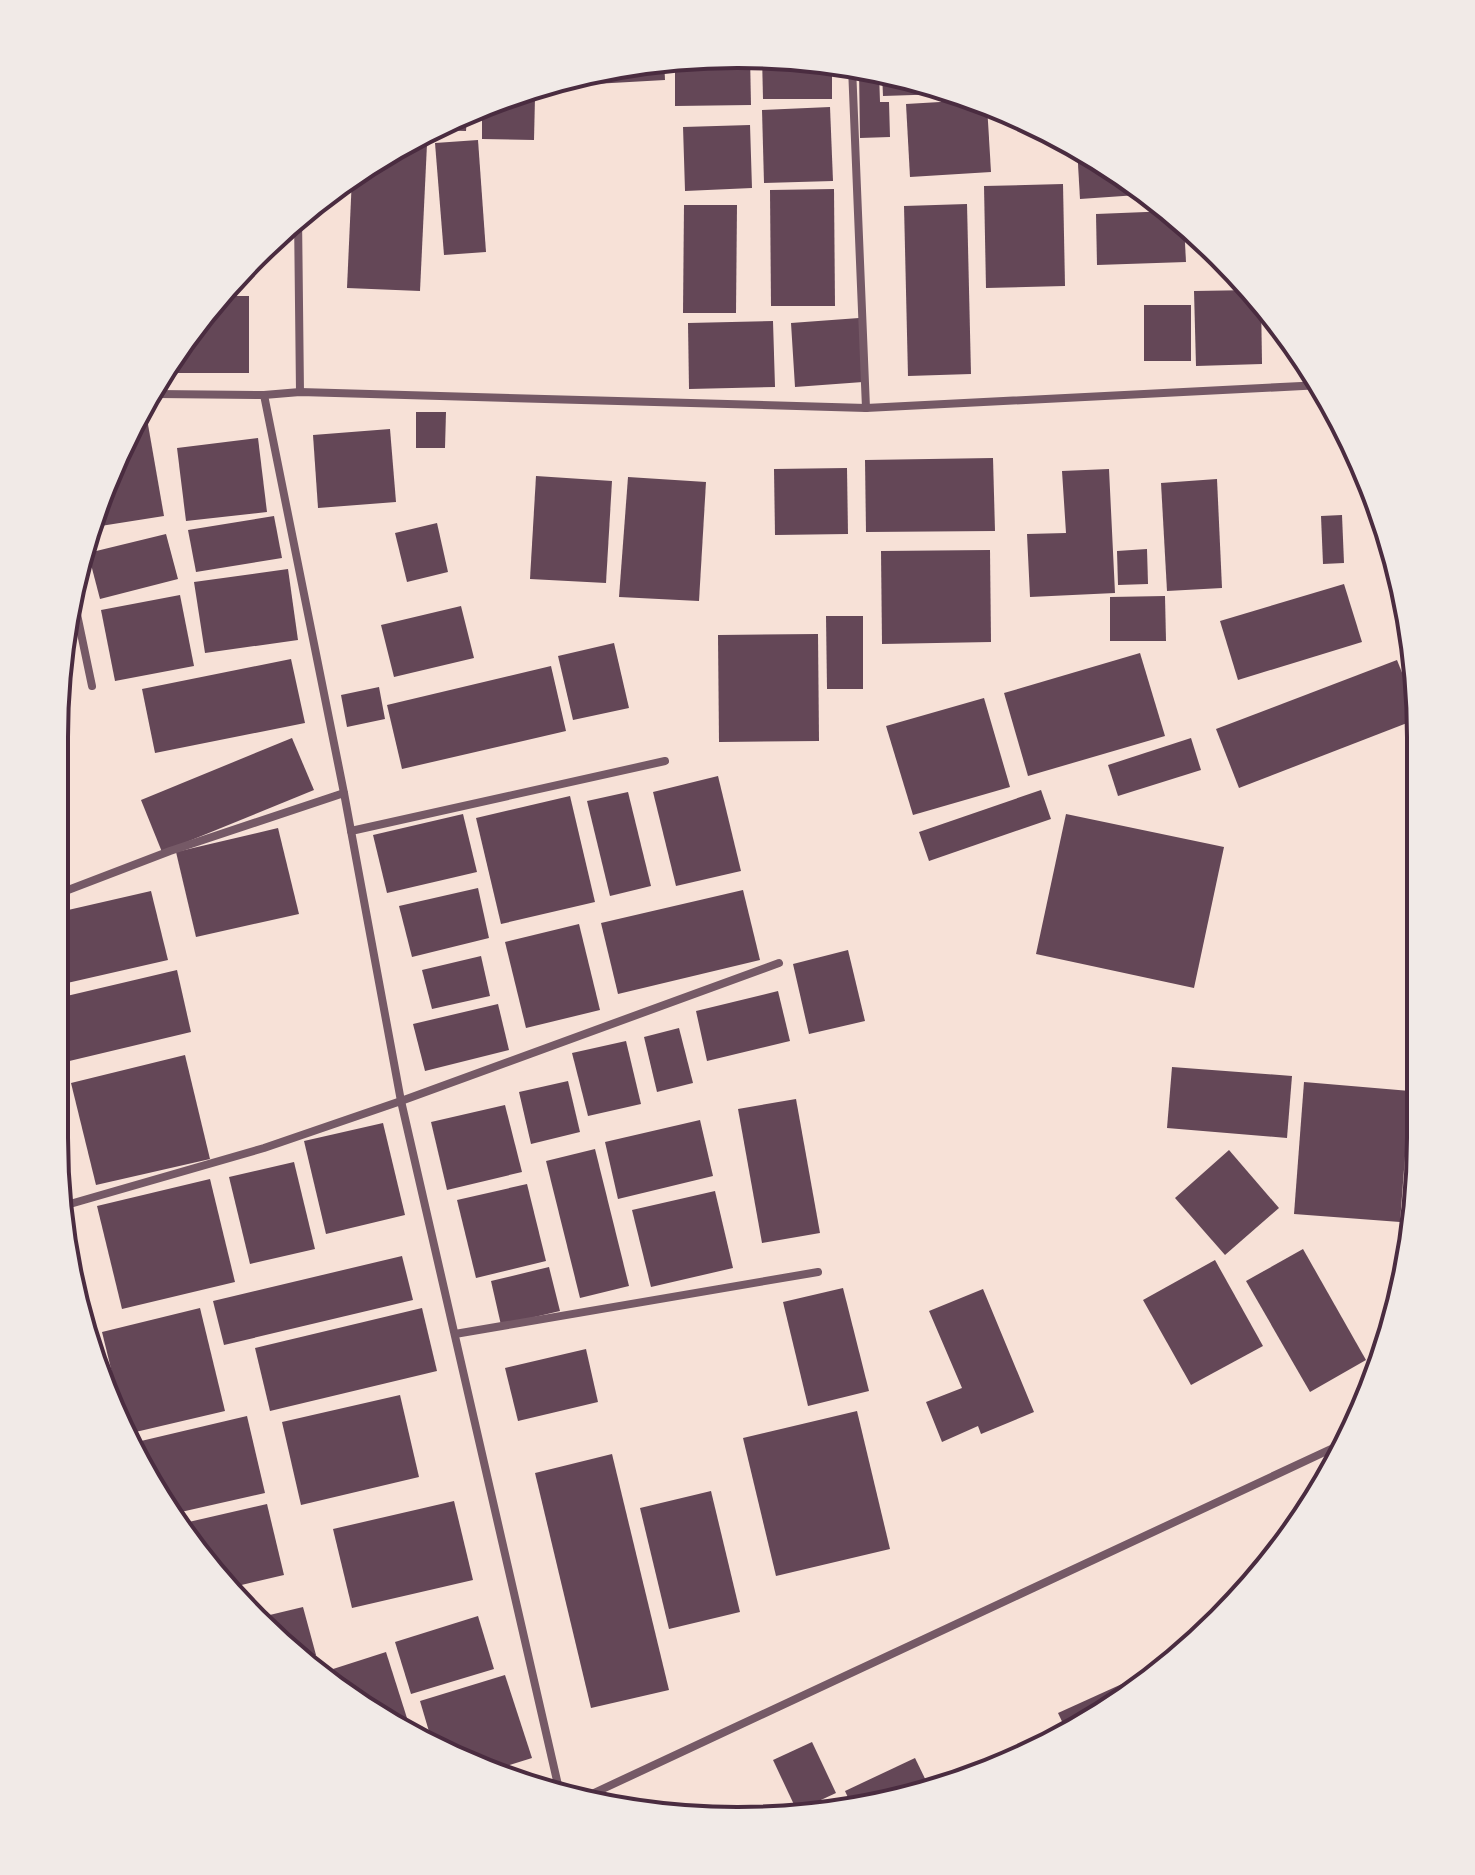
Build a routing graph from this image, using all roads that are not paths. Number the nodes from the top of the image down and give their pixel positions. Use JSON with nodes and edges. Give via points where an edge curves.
{"nodes":[{"id":1,"x":852,"y":78,"type":"edge"},
{"id":2,"x":298,"y":232,"type":"edge"},
{"id":3,"x":1306,"y":386,"type":"edge"},
{"id":4,"x":300,"y":392,"type":"junction"},
{"id":5,"x":164,"y":394,"type":"edge"},
{"id":6,"x":264,"y":395,"type":"junction"},
{"id":7,"x":866,"y":408,"type":"junction"},
{"id":8,"x":79,"y":622,"type":"edge"},
{"id":9,"x":92,"y":686,"type":"dead end"},
{"id":10,"x":665,"y":761,"type":"dead end"},
{"id":11,"x":344,"y":793,"type":"junction"},
{"id":12,"x":351,"y":831,"type":"junction"},
{"id":13,"x":68,"y":890,"type":"edge"},
{"id":14,"x":779,"y":963,"type":"dead end"},
{"id":15,"x":401,"y":1101,"type":"junction"},
{"id":16,"x":72,"y":1204,"type":"edge"},
{"id":17,"x":818,"y":1272,"type":"dead end"},
{"id":18,"x":455,"y":1334,"type":"junction"},
{"id":19,"x":1329,"y":1450,"type":"edge"},
{"id":20,"x":557,"y":1782,"type":"edge"},
{"id":21,"x":597,"y":1792,"type":"edge"}],
"edges":[{"from":1,"to":7,"type":"street"},
{"from":2,"to":4,"type":"street"},
{"from":3,"to":7,"type":"street"},
{"from":4,"to":6,"type":"street"},
{"from":4,"to":7,"type":"street"},
{"from":5,"to":6,"type":"street"},
{"from":6,"to":11,"type":"street"},
{"from":8,"to":9,"type":"street"},
{"from":10,"to":12,"type":"street"},
{"from":11,"to":12,"type":"street"},
{"from":11,"to":13,"type":"street"},
{"from":12,"to":15,"type":"street"},
{"from":14,"to":15,"type":"street"},
{"from":15,"to":16,"type":"street","via":[[264,1148]]},
{"from":15,"to":18,"type":"street"},
{"from":17,"to":18,"type":"street"},
{"from":18,"to":20,"type":"street"},
{"from":19,"to":21,"type":"street"}]}
